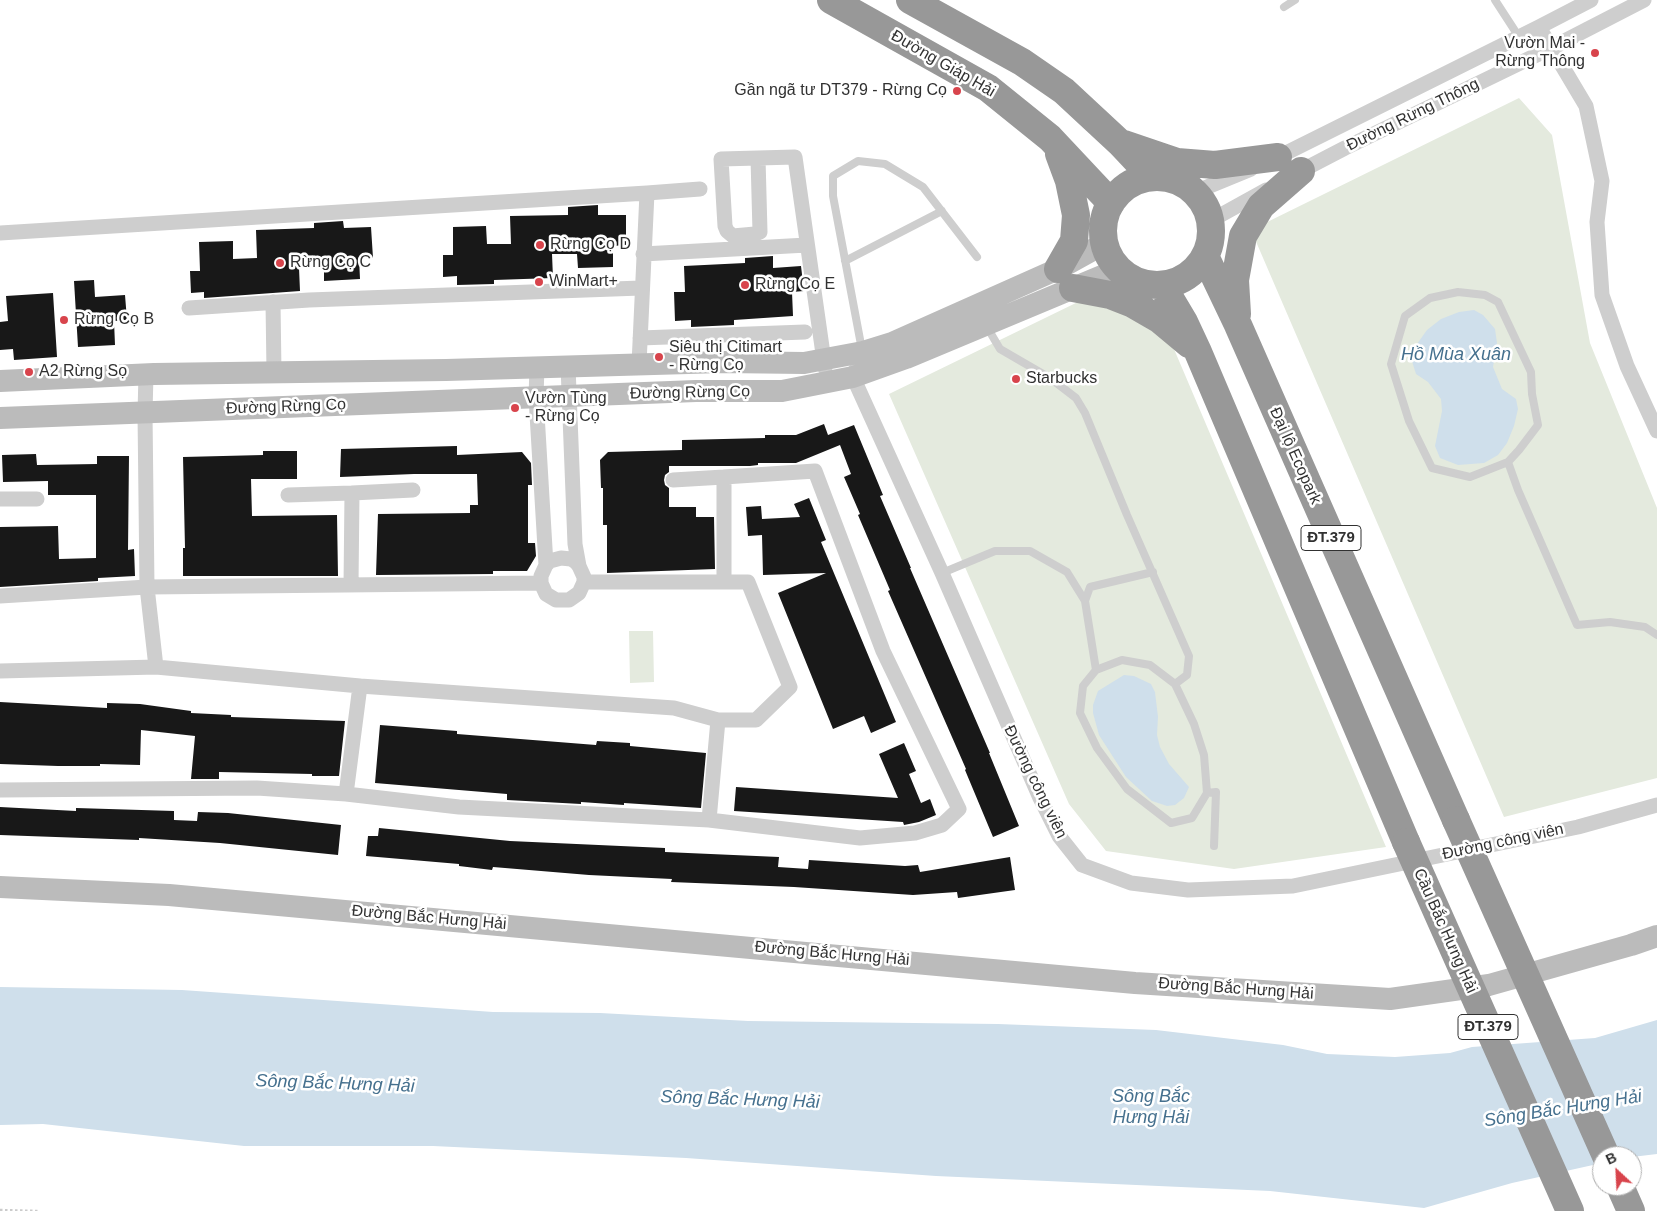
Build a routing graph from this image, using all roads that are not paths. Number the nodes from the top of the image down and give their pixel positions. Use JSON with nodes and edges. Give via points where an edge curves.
{"nodes":[{"id":1,"x":831,"y":0,"type":"edge"},
{"id":2,"x":910,"y":0,"type":"edge"},
{"id":3,"x":1295,"y":0,"type":"edge"},
{"id":4,"x":1495,"y":0,"type":"edge"},
{"id":5,"x":1591,"y":0,"type":"edge"},
{"id":6,"x":1644,"y":0,"type":"edge"},
{"id":7,"x":1284,"y":7,"type":"dead end"},
{"id":8,"x":1539,"y":27,"type":"junction"},
{"id":9,"x":1519,"y":36,"type":"junction"},
{"id":10,"x":1551,"y":48,"type":"junction"},
{"id":11,"x":1120,"y":143,"type":"junction"},
{"id":12,"x":1057,"y":147,"type":"junction"},
{"id":13,"x":758,"y":158,"type":"junction"},
{"id":14,"x":1290,"y":164,"type":"junction"},
{"id":15,"x":1152,"y":177,"type":"junction"},
{"id":16,"x":700,"y":188,"type":"dead end"},
{"id":17,"x":1195,"y":192,"type":"junction"},
{"id":18,"x":647,"y":193,"type":"junction"},
{"id":19,"x":1111,"y":203,"type":"junction"},
{"id":20,"x":942,"y":211,"type":"junction"},
{"id":21,"x":1210,"y":221,"type":"junction"},
{"id":22,"x":0,"y":233,"type":"edge"},
{"id":23,"x":1105,"y":243,"type":"junction"},
{"id":24,"x":807,"y":245,"type":"junction"},
{"id":25,"x":643,"y":254,"type":"junction"},
{"id":26,"x":1205,"y":256,"type":"junction"},
{"id":27,"x":977,"y":257,"type":"dead end"},
{"id":28,"x":846,"y":260,"type":"junction"},
{"id":29,"x":1119,"y":269,"type":"junction"},
{"id":30,"x":1065,"y":279,"type":"junction"},
{"id":31,"x":1162,"y":285,"type":"junction"},
{"id":32,"x":641,"y":288,"type":"junction"},
{"id":33,"x":273,"y":302,"type":"junction"},
{"id":34,"x":189,"y":308,"type":"dead end"},
{"id":35,"x":986,"y":325,"type":"junction"},
{"id":36,"x":1238,"y":325,"type":"junction"},
{"id":37,"x":805,"y":332,"type":"dead end"},
{"id":38,"x":640,"y":338,"type":"junction"},
{"id":39,"x":862,"y":352,"type":"junction"},
{"id":40,"x":1198,"y":352,"type":"junction"},
{"id":41,"x":824,"y":360,"type":"junction"},
{"id":42,"x":639,"y":364,"type":"junction"},
{"id":43,"x":568,"y":366,"type":"junction"},
{"id":44,"x":537,"y":367,"type":"junction"},
{"id":45,"x":274,"y":372,"type":"junction"},
{"id":46,"x":146,"y":374,"type":"junction"},
{"id":47,"x":853,"y":377,"type":"junction"},
{"id":48,"x":0,"y":381,"type":"edge"},
{"id":49,"x":828,"y":382,"type":"junction"},
{"id":50,"x":568,"y":396,"type":"junction"},
{"id":51,"x":536,"y":397,"type":"junction"},
{"id":52,"x":145,"y":412,"type":"junction"},
{"id":53,"x":0,"y":418,"type":"edge"},
{"id":54,"x":1657,"y":430,"type":"edge"},
{"id":55,"x":1508,"y":462,"type":"junction"},
{"id":56,"x":724,"y":477,"type":"junction"},
{"id":57,"x":673,"y":480,"type":"dead end"},
{"id":58,"x":413,"y":490,"type":"dead end"},
{"id":59,"x":352,"y":493,"type":"junction"},
{"id":60,"x":288,"y":495,"type":"dead end"},
{"id":61,"x":0,"y":499,"type":"edge"},
{"id":62,"x":38,"y":499,"type":"dead end"},
{"id":63,"x":546,"y":564,"type":"junction"},
{"id":64,"x":579,"y":566,"type":"junction"},
{"id":65,"x":1153,"y":572,"type":"junction"},
{"id":66,"x":942,"y":574,"type":"junction"},
{"id":67,"x":584,"y":582,"type":"junction"},
{"id":68,"x":724,"y":582,"type":"junction"},
{"id":69,"x":541,"y":583,"type":"junction"},
{"id":70,"x":351,"y":585,"type":"junction"},
{"id":71,"x":147,"y":587,"type":"junction"},
{"id":72,"x":0,"y":596,"type":"edge"},
{"id":73,"x":1085,"y":601,"type":"junction"},
{"id":74,"x":1657,"y":635,"type":"edge"},
{"id":75,"x":156,"y":668,"type":"junction"},
{"id":76,"x":1096,"y":670,"type":"junction"},
{"id":77,"x":0,"y":671,"type":"edge"},
{"id":78,"x":1175,"y":684,"type":"junction"},
{"id":79,"x":360,"y":686,"type":"junction"},
{"id":80,"x":718,"y":720,"type":"junction"},
{"id":81,"x":0,"y":790,"type":"edge"},
{"id":82,"x":1207,"y":793,"type":"junction"},
{"id":83,"x":346,"y":794,"type":"junction"},
{"id":84,"x":1657,"y":805,"type":"edge"},
{"id":85,"x":709,"y":820,"type":"junction"},
{"id":86,"x":1214,"y":846,"type":"dead end"},
{"id":87,"x":0,"y":887,"type":"edge"},
{"id":88,"x":1657,"y":936,"type":"edge"},
{"id":89,"x":1602,"y":1146,"type":"edge"},
{"id":90,"x":1624,"y":1196,"type":"edge"},
{"id":91,"x":1570,"y":1211,"type":"edge"},
{"id":92,"x":1631,"y":1211,"type":"edge"}],
"edges":[{"from":1,"to":12,"type":"highway","name":"Đường Giáp Hải","via":[[988,88]]},
{"from":2,"to":11,"type":"highway","via":[[1022,62],[1064,91]]},
{"from":3,"to":7,"type":"lane"},
{"from":4,"to":9,"type":"lane"},
{"from":5,"to":8,"type":"street","name":"Đường Rừng Thông"},
{"from":6,"to":10,"type":"street","name":"Đường Rừng Thông"},
{"from":8,"to":9,"type":"street","name":"Đường Rừng Thông"},
{"from":8,"to":10,"type":"street"},
{"from":9,"to":14,"type":"street","name":"Đường Rừng Thông"},
{"from":10,"to":14,"type":"street","name":"Đường Rừng Thông","via":[[1354,144]]},
{"from":10,"to":54,"type":"street","via":[[1586,106],[1602,181],[1597,222],[1602,294],[1627,366]]},
{"from":11,"to":14,"type":"highway","via":[[1177,162],[1215,166]]},
{"from":11,"to":15,"type":"highway"},
{"from":12,"to":19,"type":"highway","name":"Đường Giáp Hải"},
{"from":12,"to":30,"type":"highway","via":[[1076,215]]},
{"from":13,"to":13,"type":"street","via":[[760,232],[733,236],[725,226],[721,159]]},
{"from":13,"to":24,"type":"street","via":[[795,157]]},
{"from":14,"to":17,"type":"street","name":"Đường Rừng Thông"},
{"from":14,"to":21,"type":"street","name":"Đường Rừng Thông"},
{"from":14,"to":36,"type":"highway","via":[[1243,236],[1235,280]]},
{"from":15,"to":17,"type":"highway","via":[[1169,178]]},
{"from":15,"to":19,"type":"highway","via":[[1136,181]]},
{"from":16,"to":18,"type":"street"},
{"from":17,"to":21,"type":"highway","via":[[1210,215]]},
{"from":18,"to":22,"type":"street"},
{"from":18,"to":25,"type":"street"},
{"from":19,"to":23,"type":"highway","via":[[1104,219]]},
{"from":20,"to":27,"type":"lane"},
{"from":20,"to":28,"type":"lane"},
{"from":20,"to":28,"type":"lane","via":[[923,187],[885,164],[858,161],[833,176],[833,196]]},
{"from":21,"to":26,"type":"highway","via":[[1212,233]]},
{"from":23,"to":29,"type":"highway","via":[[1107,252]]},
{"from":23,"to":30,"type":"street","name":"Đường Rừng Cọ"},
{"from":24,"to":25,"type":"street"},
{"from":24,"to":41,"type":"street"},
{"from":25,"to":32,"type":"street"},
{"from":26,"to":31,"type":"highway","via":[[1198,268],[1183,279]]},
{"from":26,"to":36,"type":"highway","name":"Đại lộ Ecopark","number":"ĐT.379"},
{"from":28,"to":39,"type":"lane"},
{"from":29,"to":30,"type":"street","name":"Đường Rừng Cọ"},
{"from":29,"to":31,"type":"highway","via":[[1129,278]]},
{"from":30,"to":35,"type":"street","name":"Đường Rừng Cọ"},
{"from":30,"to":39,"type":"street","name":"Đường Rừng Cọ"},
{"from":30,"to":40,"type":"highway","via":[[1133,304],[1159,319]]},
{"from":31,"to":40,"type":"highway","number":"ĐT.379"},
{"from":32,"to":33,"type":"street"},
{"from":32,"to":38,"type":"street"},
{"from":33,"to":34,"type":"street"},
{"from":33,"to":45,"type":"street"},
{"from":35,"to":47,"type":"street","name":"Đường Rừng Cọ"},
{"from":35,"to":65,"type":"lane","via":[[1000,349],[1050,378],[1076,398]]},
{"from":36,"to":89,"type":"highway","name":"Đại lộ Ecopark","number":"ĐT.379","bridge":true},
{"from":37,"to":38,"type":"street"},
{"from":38,"to":42,"type":"street"},
{"from":39,"to":41,"type":"street","name":"Đường Rừng Cọ"},
{"from":39,"to":47,"type":"street"},
{"from":40,"to":91,"type":"highway","name":"Cầu Bắc Hưng Hải","number":"ĐT.379","bridge":true,"via":[[1406,842]]},
{"from":41,"to":42,"type":"street","name":"Đường Rừng Cọ","via":[[804,363]]},
{"from":41,"to":49,"type":"street"},
{"from":42,"to":43,"type":"street","name":"Đường Rừng Cọ"},
{"from":43,"to":44,"type":"street","name":"Đường Rừng Cọ"},
{"from":43,"to":50,"type":"street"},
{"from":44,"to":45,"type":"street","name":"Đường Rừng Cọ"},
{"from":44,"to":51,"type":"street"},
{"from":45,"to":46,"type":"street","name":"Đường Rừng Cọ"},
{"from":46,"to":48,"type":"street","name":"Đường Rừng Cọ"},
{"from":46,"to":52,"type":"street"},
{"from":47,"to":49,"type":"street","name":"Đường Rừng Cọ"},
{"from":47,"to":66,"type":"street","name":"Đường công viên"},
{"from":49,"to":50,"type":"street","name":"Đường Rừng Cọ","via":[[782,391]]},
{"from":50,"to":51,"type":"street","name":"Đường Rừng Cọ"},
{"from":50,"to":64,"type":"street","via":[[575,544]]},
{"from":51,"to":52,"type":"street","name":"Đường Rừng Cọ"},
{"from":51,"to":63,"type":"street"},
{"from":52,"to":53,"type":"street","name":"Đường Rừng Cọ"},
{"from":52,"to":71,"type":"street"},
{"from":55,"to":55,"type":"lane","via":[[1470,477],[1432,468],[1409,421],[1391,364],[1405,316],[1430,298],[1458,292],[1485,295],[1498,302],[1531,372],[1538,425]]},
{"from":55,"to":74,"type":"lane","via":[[1577,625],[1610,622],[1645,627]]},
{"from":56,"to":57,"type":"street"},
{"from":56,"to":68,"type":"street"},
{"from":56,"to":85,"type":"street","via":[[815,471],[883,651],[959,809],[942,825],[916,833],[860,838]]},
{"from":58,"to":59,"type":"street"},
{"from":59,"to":60,"type":"street"},
{"from":59,"to":70,"type":"street"},
{"from":61,"to":62,"type":"street"},
{"from":63,"to":64,"type":"street","via":[[560,558]]},
{"from":63,"to":69,"type":"street","via":[[540,576]]},
{"from":64,"to":67,"type":"street"},
{"from":65,"to":73,"type":"lane","via":[[1090,587]]},
{"from":65,"to":78,"type":"lane","via":[[1189,656],[1187,675]]},
{"from":66,"to":73,"type":"lane","via":[[995,551],[1030,551],[1067,572]]},
{"from":66,"to":84,"type":"street","name":"Đường công viên","via":[[1059,836],[1082,865],[1131,883],[1188,890],[1292,886],[1578,827]]},
{"from":67,"to":68,"type":"street"},
{"from":67,"to":69,"type":"street","via":[[579,593],[562,601],[546,594]]},
{"from":68,"to":80,"type":"street","via":[[748,582],[790,687],[756,720]]},
{"from":69,"to":70,"type":"street"},
{"from":70,"to":71,"type":"street"},
{"from":71,"to":72,"type":"street"},
{"from":71,"to":75,"type":"street"},
{"from":73,"to":76,"type":"lane"},
{"from":75,"to":77,"type":"street"},
{"from":75,"to":79,"type":"street"},
{"from":76,"to":78,"type":"lane","via":[[1122,660],[1141,663],[1150,665]]},
{"from":76,"to":82,"type":"lane","via":[[1083,686],[1080,713],[1097,748],[1127,789],[1171,823],[1192,818]]},
{"from":78,"to":82,"type":"lane","via":[[1204,755]]},
{"from":79,"to":80,"type":"street","via":[[674,708]]},
{"from":79,"to":83,"type":"street"},
{"from":80,"to":85,"type":"street"},
{"from":81,"to":83,"type":"street","via":[[257,788]]},
{"from":82,"to":86,"type":"lane","via":[[1216,792]]},
{"from":83,"to":85,"type":"street","via":[[460,807]]},
{"from":87,"to":88,"type":"street","name":"Đường Bắc Hưng Hải","via":[[169,895],[1135,983],[1390,999],[1489,985]]},
{"from":90,"to":92,"type":"highway"}]}
